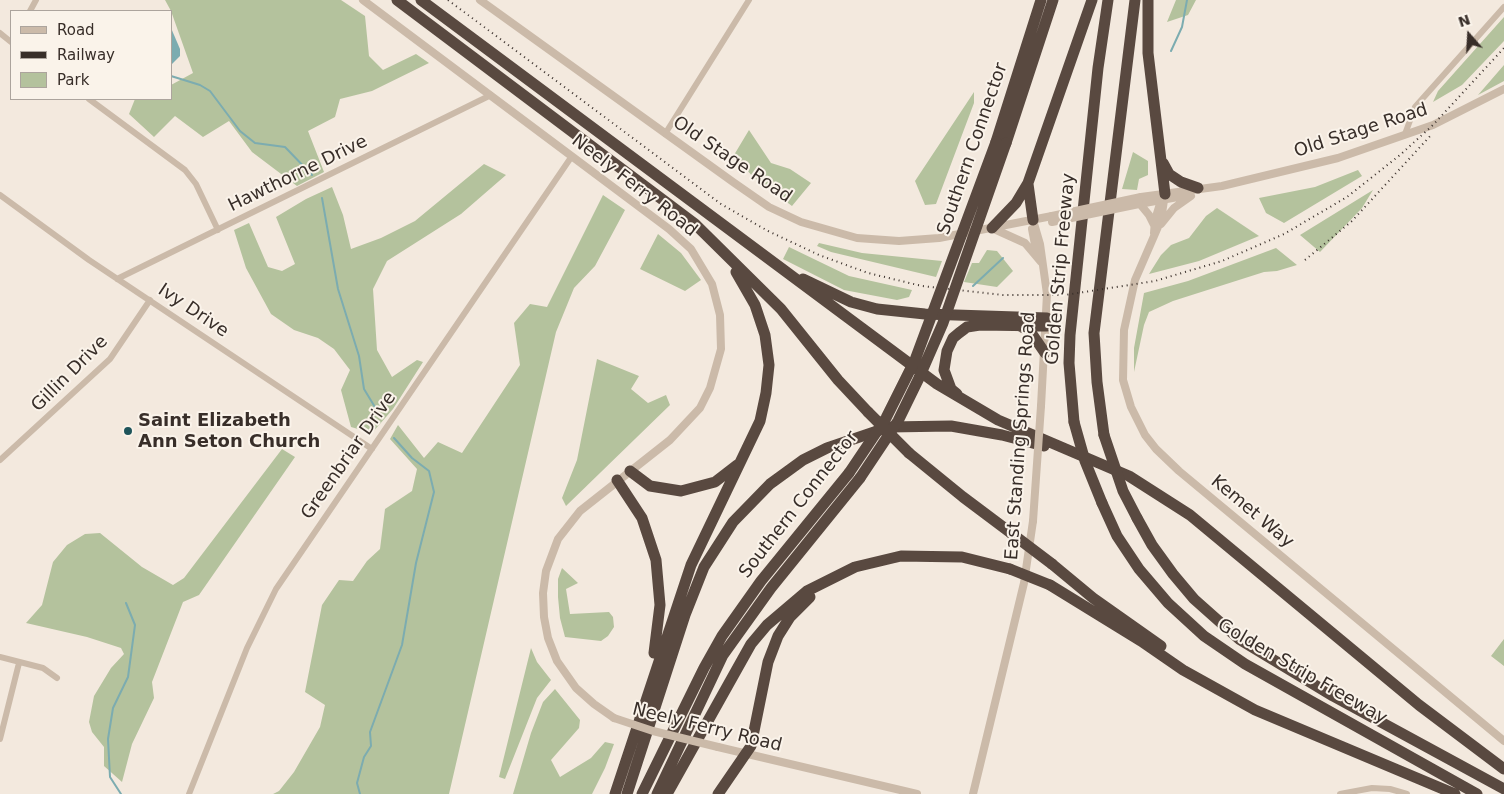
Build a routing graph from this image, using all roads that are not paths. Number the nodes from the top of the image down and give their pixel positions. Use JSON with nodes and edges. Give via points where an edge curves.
{"nodes":[{"id":1,"x":363,"y":0,"type":"edge"},
{"id":2,"x":397,"y":0,"type":"edge"},
{"id":3,"x":421,"y":0,"type":"edge"},
{"id":4,"x":480,"y":0,"type":"edge"},
{"id":5,"x":749,"y":0,"type":"edge"},
{"id":6,"x":1040,"y":0,"type":"edge"},
{"id":7,"x":1053,"y":0,"type":"edge"},
{"id":8,"x":1092,"y":0,"type":"edge"},
{"id":9,"x":1108,"y":0,"type":"edge"},
{"id":10,"x":1136,"y":0,"type":"edge"},
{"id":11,"x":1148,"y":0,"type":"edge"},
{"id":12,"x":1504,"y":7,"type":"edge"},
{"id":13,"x":0,"y":33,"type":"edge"},
{"id":14,"x":10,"y":41,"type":"edge"},
{"id":15,"x":1504,"y":89,"type":"edge"},
{"id":16,"x":491,"y":95,"type":"junction"},
{"id":17,"x":90,"y":100,"type":"edge"},
{"id":18,"x":665,"y":134,"type":"junction"},
{"id":19,"x":1406,"y":134,"type":"junction"},
{"id":20,"x":1001,"y":142,"type":"junction"},
{"id":21,"x":572,"y":156,"type":"junction"},
{"id":22,"x":1160,"y":158,"type":"junction"},
{"id":23,"x":1028,"y":183,"type":"junction"},
{"id":24,"x":1196,"y":191,"type":"junction"},
{"id":25,"x":0,"y":195,"type":"edge"},
{"id":26,"x":1165,"y":197,"type":"junction"},
{"id":27,"x":1140,"y":202,"type":"junction"},
{"id":28,"x":1033,"y":220,"type":"junction"},
{"id":29,"x":992,"y":228,"type":"junction"},
{"id":30,"x":1157,"y":228,"type":"junction"},
{"id":31,"x":218,"y":230,"type":"junction"},
{"id":32,"x":709,"y":238,"type":"junction"},
{"id":33,"x":1041,"y":259,"type":"junction"},
{"id":34,"x":784,"y":270,"type":"junction"},
{"id":35,"x":117,"y":279,"type":"junction"},
{"id":36,"x":150,"y":300,"type":"junction"},
{"id":37,"x":1047,"y":322,"type":"junction"},
{"id":38,"x":1019,"y":325,"type":"junction"},
{"id":39,"x":1045,"y":353,"type":"junction"},
{"id":40,"x":967,"y":404,"type":"junction"},
{"id":41,"x":372,"y":448,"type":"junction"},
{"id":42,"x":748,"y":449,"type":"junction"},
{"id":43,"x":1078,"y":454,"type":"junction"},
{"id":44,"x":0,"y":460,"type":"edge"},
{"id":45,"x":630,"y":471,"type":"junction"},
{"id":46,"x":855,"y":475,"type":"junction"},
{"id":47,"x":617,"y":480,"type":"junction"},
{"id":48,"x":944,"y":556,"type":"junction"},
{"id":49,"x":0,"y":657,"type":"edge"},
{"id":50,"x":19,"y":663,"type":"junction"},
{"id":51,"x":58,"y":678,"type":"dead end"},
{"id":52,"x":1255,"y":710,"type":"junction"},
{"id":53,"x":0,"y":739,"type":"edge"},
{"id":54,"x":1504,"y":741,"type":"edge"},
{"id":55,"x":746,"y":753,"type":"junction"},
{"id":56,"x":1504,"y":769,"type":"edge"},
{"id":57,"x":1504,"y":789,"type":"edge"},
{"id":58,"x":189,"y":794,"type":"edge"},
{"id":59,"x":611,"y":794,"type":"edge"},
{"id":60,"x":615,"y":794,"type":"edge"},
{"id":61,"x":627,"y":794,"type":"edge"},
{"id":62,"x":642,"y":794,"type":"edge"},
{"id":63,"x":657,"y":794,"type":"edge"},
{"id":64,"x":667,"y":794,"type":"edge"},
{"id":65,"x":718,"y":794,"type":"edge"},
{"id":66,"x":918,"y":794,"type":"edge"},
{"id":67,"x":973,"y":794,"type":"edge"},
{"id":68,"x":1340,"y":794,"type":"edge"},
{"id":69,"x":1407,"y":794,"type":"edge"},
{"id":70,"x":1455,"y":794,"type":"edge"},
{"id":71,"x":1477,"y":794,"type":"edge"}],
"edges":[{"from":1,"to":16,"type":"street","name":"Neely Ferry Road"},
{"from":2,"to":32,"type":"highway","via":[[695,224]]},
{"from":3,"to":34,"type":"highway"},
{"from":4,"to":18,"type":"street","name":"Old Stage Road"},
{"from":5,"to":18,"type":"street"},
{"from":6,"to":20,"type":"highway","name":"Southern Connector"},
{"from":7,"to":20,"type":"highway","name":"Southern Connector"},
{"from":8,"to":23,"type":"highway"},
{"from":9,"to":71,"type":"highway","name":"Golden Strip Freeway","bridge":true,"via":[[1095,96],[1069,363],[1074,422],[1102,503],[1139,569],[1168,603],[1204,636],[1246,664]]},
{"from":10,"to":57,"type":"highway","name":"Golden Strip Freeway","bridge":true,"via":[[1094,332],[1096,382],[1104,435],[1123,491],[1152,545],[1173,574],[1194,599],[1239,639],[1334,696]]},
{"from":11,"to":22,"type":"highway","via":[[1148,53]]},
{"from":12,"to":19,"type":"street","via":[[1415,107]]},
{"from":13,"to":14,"type":"street"},
{"from":15,"to":19,"type":"street","name":"Old Stage Road","via":[[1453,116]]},
{"from":16,"to":21,"type":"street","name":"Neely Ferry Road"},
{"from":16,"to":31,"type":"street","name":"Hawthorne Drive"},
{"from":17,"to":31,"type":"street","via":[[185,170],[196,184]]},
{"from":18,"to":29,"type":"street","name":"Old Stage Road","via":[[769,207],[820,229],[857,238],[899,241],[939,238]]},
{"from":19,"to":24,"type":"street","name":"Old Stage Road","via":[[1310,166]]},
{"from":20,"to":46,"type":"highway","name":"Southern Connector","bridge":true,"via":[[915,360]]},
{"from":21,"to":41,"type":"street","name":"Greenbriar Drive"},
{"from":21,"to":45,"type":"street","name":"Neely Ferry Road","via":[[691,249],[707,273],[718,304],[721,349],[705,399],[681,430]]},
{"from":22,"to":24,"type":"highway","via":[[1169,174]]},
{"from":22,"to":26,"type":"highway"},
{"from":23,"to":28,"type":"highway"},
{"from":23,"to":29,"type":"highway","via":[[1016,203]]},
{"from":24,"to":26,"type":"street","name":"Old Stage Road"},
{"from":24,"to":30,"type":"street","via":[[1174,208]]},
{"from":25,"to":35,"type":"street","name":"Ivy Drive"},
{"from":26,"to":27,"type":"street","name":"Old Stage Road"},
{"from":26,"to":30,"type":"street","name":"Kemet Way","via":[[1159,207]]},
{"from":27,"to":28,"type":"street","name":"Old Stage Road","bridge":true},
{"from":27,"to":30,"type":"street"},
{"from":28,"to":29,"type":"street","name":"Old Stage Road"},
{"from":28,"to":33,"type":"street","name":"East Standing Springs Road","via":[[1033,239]]},
{"from":29,"to":33,"type":"street","via":[[1020,240]]},
{"from":30,"to":54,"type":"street","name":"Kemet Way","via":[[1130,294],[1122,350],[1126,393],[1145,435],[1179,470]]},
{"from":31,"to":35,"type":"street","name":"Hawthorne Drive"},
{"from":32,"to":42,"type":"highway","via":[[740,277],[755,305],[765,335],[766,393],[760,421]]},
{"from":32,"to":52,"type":"highway","bridge":true,"via":[[781,309],[838,380],[909,453],[1093,598]]},
{"from":33,"to":37,"type":"street","name":"East Standing Springs Road"},
{"from":34,"to":37,"type":"highway","via":[[851,302],[877,309]]},
{"from":34,"to":40,"type":"highway"},
{"from":35,"to":36,"type":"street","name":"Ivy Drive"},
{"from":36,"to":41,"type":"street","name":"Ivy Drive"},
{"from":36,"to":44,"type":"street","name":"Gillin Drive","via":[[110,359]]},
{"from":37,"to":38,"type":"highway"},
{"from":37,"to":39,"type":"street","name":"East Standing Springs Road"},
{"from":38,"to":39,"type":"highway","via":[[1030,331]]},
{"from":38,"to":40,"type":"highway","via":[[967,327],[953,338],[944,370],[951,388]]},
{"from":39,"to":67,"type":"street","name":"East Standing Springs Road","bridge":true,"via":[[1034,521],[1024,582]]},
{"from":40,"to":43,"type":"highway"},
{"from":41,"to":58,"type":"street","name":"Greenbriar Drive","via":[[271,598],[247,648]]},
{"from":42,"to":45,"type":"highway","via":[[734,468],[720,479],[692,490],[656,488]]},
{"from":42,"to":60,"type":"highway","via":[[691,564]]},
{"from":43,"to":56,"type":"highway","via":[[1128,476],[1190,515],[1419,705]]},
{"from":43,"to":61,"type":"highway","via":[[952,426],[897,426],[827,448],[780,476],[733,522],[704,567],[685,615]]},
{"from":45,"to":47,"type":"street","name":"Neely Ferry Road"},
{"from":46,"to":62,"type":"highway","name":"Southern Connector","via":[[761,581],[722,636]]},
{"from":46,"to":63,"type":"highway","name":"Southern Connector","via":[[723,655]]},
{"from":47,"to":55,"type":"street","name":"Neely Ferry Road","bridge":true,"via":[[565,528],[549,560],[543,593],[546,628],[557,661],[576,688],[614,718],[653,731]]},
{"from":47,"to":59,"type":"highway","via":[[636,505],[650,537],[660,605],[657,642]]},
{"from":48,"to":52,"type":"highway","bridge":true,"via":[[1010,569],[1050,585],[1183,670]]},
{"from":48,"to":55,"type":"highway","via":[[891,563],[858,572],[819,591],[796,610],[772,649],[751,746]]},
{"from":48,"to":64,"type":"highway","via":[[901,556],[869,562],[832,577],[786,607],[767,625],[737,666]]},
{"from":49,"to":50,"type":"street"},
{"from":50,"to":51,"type":"street","via":[[43,668]]},
{"from":50,"to":53,"type":"street"},
{"from":52,"to":70,"type":"highway"},
{"from":55,"to":65,"type":"highway"},
{"from":55,"to":66,"type":"street","name":"Neely Ferry Road"},
{"from":68,"to":69,"type":"street","via":[[1372,788]]}]}
